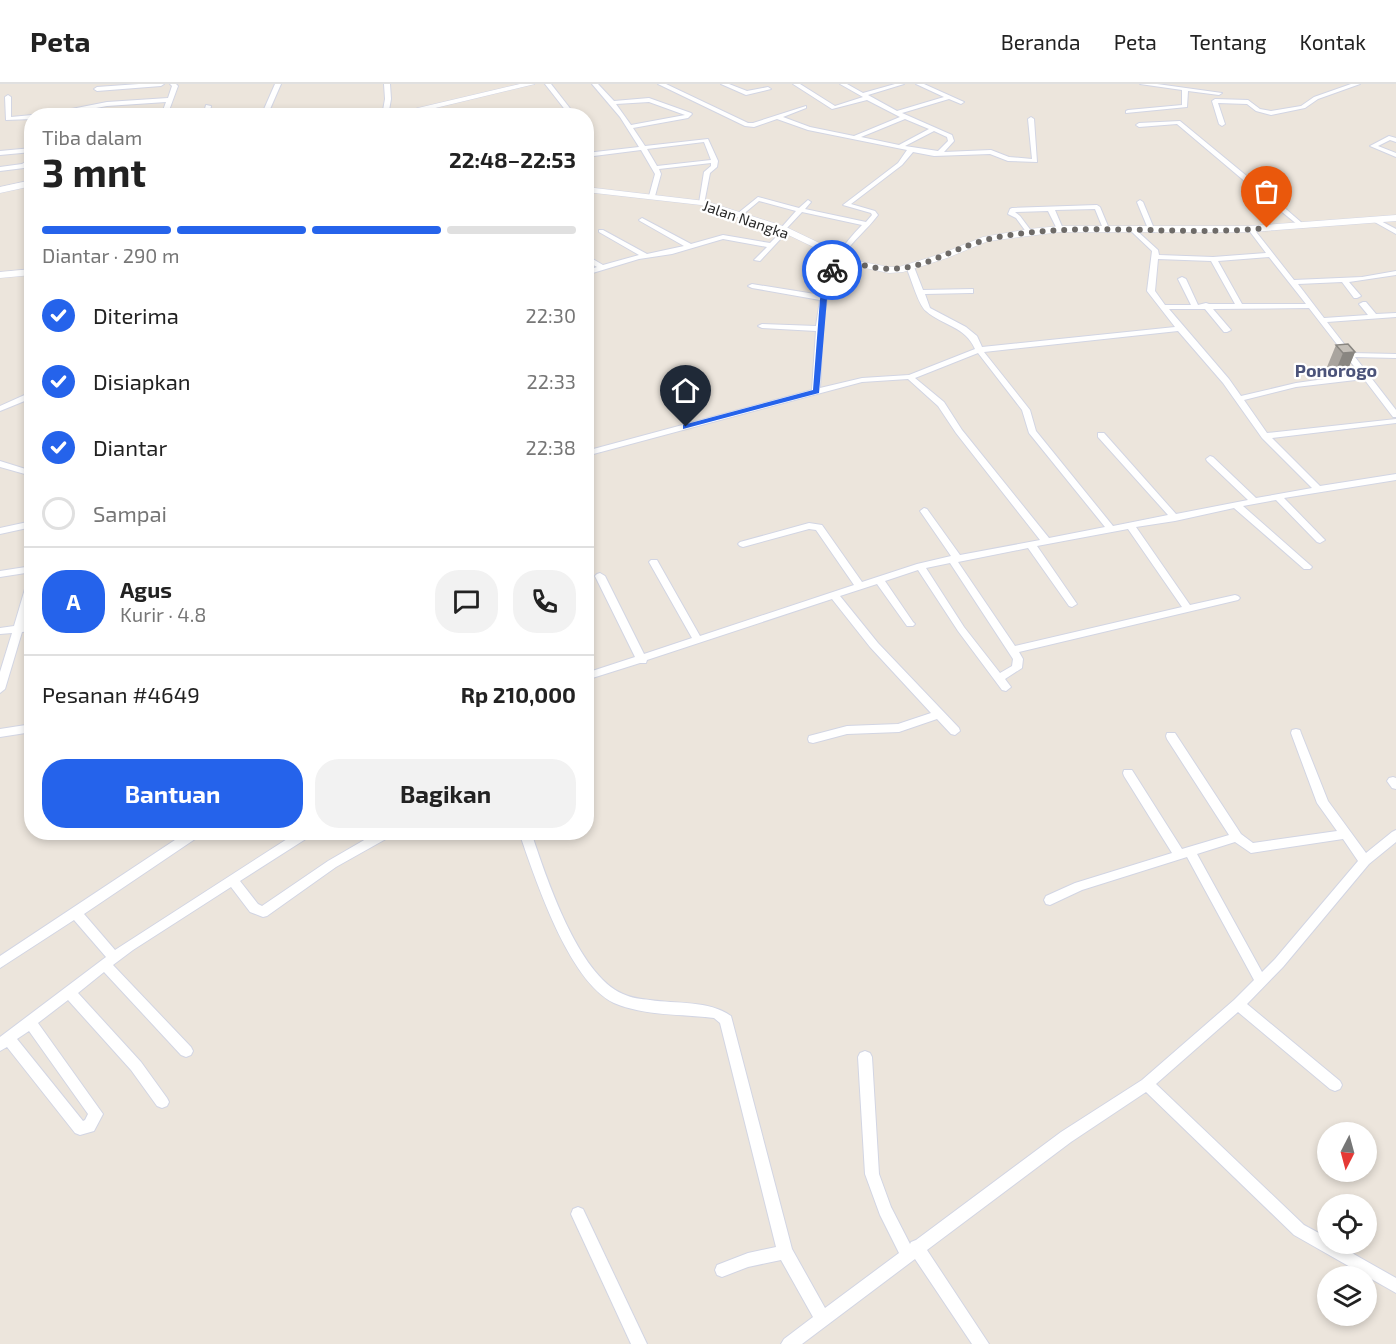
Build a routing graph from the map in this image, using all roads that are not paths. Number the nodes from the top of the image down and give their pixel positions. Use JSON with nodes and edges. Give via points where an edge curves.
{"nodes":[{"id":1,"x":160,"y":84,"type":"edge"},
{"id":2,"x":173,"y":84,"type":"edge"},
{"id":3,"x":278,"y":84,"type":"edge"},
{"id":4,"x":387,"y":84,"type":"edge"},
{"id":5,"x":531,"y":84,"type":"edge"},
{"id":6,"x":548,"y":84,"type":"edge"},
{"id":7,"x":595,"y":84,"type":"edge"},
{"id":8,"x":661,"y":84,"type":"edge"},
{"id":9,"x":724,"y":84,"type":"edge"},
{"id":10,"x":796,"y":84,"type":"edge"},
{"id":11,"x":843,"y":84,"type":"edge"},
{"id":12,"x":900,"y":84,"type":"edge"},
{"id":13,"x":919,"y":84,"type":"edge"},
{"id":14,"x":1216,"y":84,"type":"edge"},
{"id":15,"x":1357,"y":84,"type":"edge"},
{"id":16,"x":518,"y":85,"type":"edge"},
{"id":17,"x":1143,"y":85,"type":"edge"},
{"id":18,"x":97,"y":89,"type":"dead end"},
{"id":19,"x":768,"y":89,"type":"dead end"},
{"id":20,"x":1185,"y":90,"type":"junction"},
{"id":21,"x":1142,"y":93,"type":"dead end"},
{"id":22,"x":1219,"y":93,"type":"junction"},
{"id":23,"x":864,"y":96,"type":"junction"},
{"id":24,"x":8,"y":97,"type":"dead end"},
{"id":25,"x":949,"y":97,"type":"junction"},
{"id":26,"x":170,"y":100,"type":"junction"},
{"id":27,"x":1221,"y":101,"type":"junction"},
{"id":28,"x":962,"y":102,"type":"dead end"},
{"id":29,"x":613,"y":103,"type":"junction"},
{"id":30,"x":804,"y":107,"type":"dead end"},
{"id":31,"x":92,"y":108,"type":"edge"},
{"id":32,"x":167,"y":108,"type":"edge"},
{"id":33,"x":268,"y":108,"type":"edge"},
{"id":34,"x":387,"y":108,"type":"edge"},
{"id":35,"x":433,"y":108,"type":"edge"},
{"id":36,"x":567,"y":108,"type":"edge"},
{"id":37,"x":1177,"y":108,"type":"junction"},
{"id":38,"x":1128,"y":112,"type":"dead end"},
{"id":39,"x":896,"y":113,"type":"junction"},
{"id":40,"x":4,"y":117,"type":"edge"},
{"id":41,"x":777,"y":117,"type":"junction"},
{"id":42,"x":904,"y":117,"type":"junction"},
{"id":43,"x":24,"y":118,"type":"edge"},
{"id":44,"x":1031,"y":118,"type":"dead end"},
{"id":45,"x":1178,"y":122,"type":"junction"},
{"id":46,"x":1222,"y":124,"type":"dead end"},
{"id":47,"x":1139,"y":125,"type":"dead end"},
{"id":48,"x":629,"y":127,"type":"junction"},
{"id":49,"x":934,"y":129,"type":"junction"},
{"id":50,"x":853,"y":138,"type":"junction"},
{"id":51,"x":1396,"y":140,"type":"edge"},
{"id":52,"x":898,"y":147,"type":"junction"},
{"id":53,"x":644,"y":148,"type":"junction"},
{"id":54,"x":911,"y":150,"type":"junction"},
{"id":55,"x":0,"y":153,"type":"edge"},
{"id":56,"x":594,"y":154,"type":"edge"},
{"id":57,"x":938,"y":154,"type":"junction"},
{"id":58,"x":1396,"y":154,"type":"edge"},
{"id":59,"x":24,"y":155,"type":"edge"},
{"id":60,"x":714,"y":160,"type":"junction"},
{"id":61,"x":24,"y":166,"type":"edge"},
{"id":62,"x":655,"y":168,"type":"junction"},
{"id":63,"x":0,"y":169,"type":"edge"},
{"id":64,"x":1277,"y":180,"type":"dead end"},
{"id":65,"x":1250,"y":184,"type":"junction"},
{"id":66,"x":24,"y":185,"type":"edge"},
{"id":67,"x":0,"y":190,"type":"edge"},
{"id":68,"x":594,"y":190,"type":"edge"},
{"id":69,"x":652,"y":196,"type":"junction"},
{"id":70,"x":702,"y":202,"type":"junction"},
{"id":71,"x":808,"y":202,"type":"dead end"},
{"id":72,"x":1140,"y":202,"type":"dead end"},
{"id":73,"x":1051,"y":209,"type":"junction"},
{"id":74,"x":800,"y":210,"type":"junction"},
{"id":75,"x":739,"y":215,"type":"junction"},
{"id":76,"x":1396,"y":218,"type":"edge"},
{"id":77,"x":1373,"y":219,"type":"junction"},
{"id":78,"x":642,"y":220,"type":"dead end"},
{"id":79,"x":867,"y":224,"type":"junction"},
{"id":80,"x":1300,"y":225,"type":"junction"},
{"id":81,"x":1060,"y":229,"type":"junction"},
{"id":82,"x":784,"y":230,"type":"junction"},
{"id":83,"x":1251,"y":230,"type":"junction"},
{"id":84,"x":601,"y":231,"type":"dead end"},
{"id":85,"x":1107,"y":231,"type":"junction"},
{"id":86,"x":1134,"y":231,"type":"junction"},
{"id":87,"x":1152,"y":231,"type":"junction"},
{"id":88,"x":1029,"y":232,"type":"junction"},
{"id":89,"x":1396,"y":232,"type":"edge"},
{"id":90,"x":770,"y":245,"type":"junction"},
{"id":91,"x":691,"y":247,"type":"junction"},
{"id":92,"x":644,"y":255,"type":"junction"},
{"id":93,"x":1272,"y":255,"type":"junction"},
{"id":94,"x":839,"y":256,"type":"junction"},
{"id":95,"x":1157,"y":257,"type":"junction"},
{"id":96,"x":1213,"y":259,"type":"junction"},
{"id":97,"x":758,"y":260,"type":"dead end"},
{"id":98,"x":594,"y":262,"type":"edge"},
{"id":99,"x":910,"y":267,"type":"junction"},
{"id":100,"x":602,"y":268,"type":"junction"},
{"id":101,"x":594,"y":270,"type":"edge"},
{"id":102,"x":24,"y":273,"type":"edge"},
{"id":103,"x":0,"y":275,"type":"edge"},
{"id":104,"x":1394,"y":276,"type":"edge"},
{"id":105,"x":1182,"y":279,"type":"dead end"},
{"id":106,"x":1344,"y":280,"type":"junction"},
{"id":107,"x":1292,"y":282,"type":"junction"},
{"id":108,"x":752,"y":286,"type":"dead end"},
{"id":109,"x":970,"y":291,"type":"dead end"},
{"id":110,"x":921,"y":292,"type":"junction"},
{"id":111,"x":1357,"y":296,"type":"dead end"},
{"id":112,"x":824,"y":298,"type":"junction"},
{"id":113,"x":1363,"y":304,"type":"dead end"},
{"id":114,"x":1206,"y":305,"type":"junction"},
{"id":115,"x":1195,"y":306,"type":"junction"},
{"id":116,"x":1311,"y":306,"type":"junction"},
{"id":117,"x":1163,"y":307,"type":"junction"},
{"id":118,"x":1240,"y":307,"type":"junction"},
{"id":119,"x":1396,"y":315,"type":"edge"},
{"id":120,"x":1374,"y":317,"type":"junction"},
{"id":121,"x":1321,"y":320,"type":"junction"},
{"id":122,"x":762,"y":326,"type":"dead end"},
{"id":123,"x":821,"y":329,"type":"junction"},
{"id":124,"x":1180,"y":329,"type":"junction"},
{"id":125,"x":1227,"y":330,"type":"dead end"},
{"id":126,"x":979,"y":350,"type":"junction"},
{"id":127,"x":1349,"y":355,"type":"junction"},
{"id":128,"x":1396,"y":356,"type":"edge"},
{"id":129,"x":1366,"y":376,"type":"junction"},
{"id":130,"x":910,"y":377,"type":"junction"},
{"id":131,"x":816,"y":391,"type":"junction"},
{"id":132,"x":24,"y":398,"type":"edge"},
{"id":133,"x":1239,"y":399,"type":"junction"},
{"id":134,"x":0,"y":409,"type":"edge"},
{"id":135,"x":1396,"y":415,"type":"edge"},
{"id":136,"x":1396,"y":421,"type":"edge"},
{"id":137,"x":1101,"y":435,"type":"dead end"},
{"id":138,"x":1265,"y":436,"type":"junction"},
{"id":139,"x":594,"y":452,"type":"edge"},
{"id":140,"x":1210,"y":459,"type":"dead end"},
{"id":141,"x":0,"y":464,"type":"edge"},
{"id":142,"x":24,"y":472,"type":"edge"},
{"id":143,"x":1396,"y":477,"type":"edge"},
{"id":144,"x":1318,"y":489,"type":"junction"},
{"id":145,"x":1278,"y":497,"type":"junction"},
{"id":146,"x":1255,"y":502,"type":"junction"},
{"id":147,"x":1237,"y":506,"type":"junction"},
{"id":148,"x":924,"y":511,"type":"dead end"},
{"id":149,"x":1175,"y":518,"type":"junction"},
{"id":150,"x":24,"y":526,"type":"edge"},
{"id":151,"x":1131,"y":526,"type":"junction"},
{"id":152,"x":1112,"y":530,"type":"junction"},
{"id":153,"x":0,"y":531,"type":"edge"},
{"id":154,"x":1320,"y":540,"type":"dead end"},
{"id":155,"x":1047,"y":542,"type":"junction"},
{"id":156,"x":743,"y":544,"type":"dead end"},
{"id":157,"x":1031,"y":544,"type":"junction"},
{"id":158,"x":955,"y":559,"type":"junction"},
{"id":159,"x":654,"y":562,"type":"dead end"},
{"id":160,"x":920,"y":566,"type":"junction"},
{"id":161,"x":1307,"y":567,"type":"dead end"},
{"id":162,"x":24,"y":570,"type":"edge"},
{"id":163,"x":0,"y":574,"type":"edge"},
{"id":164,"x":600,"y":576,"type":"dead end"},
{"id":165,"x":879,"y":579,"type":"junction"},
{"id":166,"x":860,"y":586,"type":"junction"},
{"id":167,"x":835,"y":596,"type":"junction"},
{"id":168,"x":1235,"y":598,"type":"dead end"},
{"id":169,"x":1072,"y":604,"type":"dead end"},
{"id":170,"x":24,"y":607,"type":"edge"},
{"id":171,"x":1188,"y":609,"type":"junction"},
{"id":172,"x":910,"y":624,"type":"dead end"},
{"id":173,"x":17,"y":629,"type":"junction"},
{"id":174,"x":24,"y":629,"type":"edge"},
{"id":175,"x":0,"y":631,"type":"edge"},
{"id":176,"x":698,"y":641,"type":"junction"},
{"id":177,"x":1013,"y":650,"type":"junction"},
{"id":178,"x":642,"y":660,"type":"junction"},
{"id":179,"x":594,"y":675,"type":"edge"},
{"id":180,"x":0,"y":689,"type":"edge"},
{"id":181,"x":939,"y":714,"type":"junction"},
{"id":182,"x":24,"y":729,"type":"edge"},
{"id":183,"x":955,"y":731,"type":"dead end"},
{"id":184,"x":0,"y":733,"type":"edge"},
{"id":185,"x":1296,"y":733,"type":"dead end"},
{"id":186,"x":1170,"y":736,"type":"dead end"},
{"id":187,"x":813,"y":739,"type":"dead end"},
{"id":188,"x":1128,"y":773,"type":"dead end"},
{"id":189,"x":1345,"y":834,"type":"junction"},
{"id":190,"x":1396,"y":835,"type":"edge"},
{"id":191,"x":1237,"y":837,"type":"junction"},
{"id":192,"x":185,"y":840,"type":"edge"},
{"id":193,"x":295,"y":840,"type":"edge"},
{"id":194,"x":375,"y":840,"type":"edge"},
{"id":195,"x":528,"y":840,"type":"edge"},
{"id":196,"x":1185,"y":854,"type":"junction"},
{"id":197,"x":1365,"y":861,"type":"junction"},
{"id":198,"x":232,"y":880,"type":"junction"},
{"id":199,"x":1050,"y":900,"type":"dead end"},
{"id":200,"x":75,"y":912,"type":"junction"},
{"id":201,"x":110,"y":961,"type":"junction"},
{"id":202,"x":0,"y":963,"type":"edge"},
{"id":203,"x":1260,"y":980,"type":"junction"},
{"id":204,"x":69,"y":992,"type":"junction"},
{"id":205,"x":1238,"y":1004,"type":"junction"},
{"id":206,"x":30,"y":1022,"type":"junction"},
{"id":207,"x":4,"y":1042,"type":"edge"},
{"id":208,"x":186,"y":1050,"type":"dead end"},
{"id":209,"x":865,"y":1057,"type":"dead end"},
{"id":210,"x":1146,"y":1084,"type":"junction"},
{"id":211,"x":1335,"y":1085,"type":"dead end"},
{"id":212,"x":162,"y":1102,"type":"dead end"},
{"id":213,"x":578,"y":1214,"type":"dead end"},
{"id":214,"x":911,"y":1251,"type":"junction"},
{"id":215,"x":785,"y":1252,"type":"junction"},
{"id":216,"x":722,"y":1270,"type":"dead end"},
{"id":217,"x":1396,"y":1286,"type":"edge"},
{"id":218,"x":822,"y":1320,"type":"junction"},
{"id":219,"x":639,"y":1344,"type":"edge"},
{"id":220,"x":789,"y":1344,"type":"edge"},
{"id":221,"x":981,"y":1344,"type":"edge"}],
"edges":[{"from":1,"to":18,"type":"street"},
{"from":2,"to":26,"type":"street"},
{"from":3,"to":33,"type":"street"},
{"from":4,"to":34,"type":"street"},
{"from":5,"to":16,"type":"main road"},
{"from":6,"to":36,"type":"street"},
{"from":7,"to":29,"type":"street"},
{"from":8,"to":41,"type":"street","via":[[747,125]]},
{"from":9,"to":19,"type":"street","via":[[746,93]]},
{"from":10,"to":23,"type":"street","via":[[834,108]]},
{"from":11,"to":23,"type":"street"},
{"from":12,"to":23,"type":"street"},
{"from":13,"to":25,"type":"street"},
{"from":14,"to":22,"type":"street"},
{"from":15,"to":27,"type":"street","via":[[1316,98],[1303,107],[1270,113],[1251,103]]},
{"from":16,"to":35,"type":"main road"},
{"from":17,"to":20,"type":"street"},
{"from":17,"to":21,"type":"street"},
{"from":20,"to":22,"type":"street"},
{"from":20,"to":37,"type":"street","via":[[1186,105]]},
{"from":22,"to":27,"type":"street"},
{"from":23,"to":39,"type":"street"},
{"from":24,"to":40,"type":"street"},
{"from":25,"to":28,"type":"street"},
{"from":25,"to":39,"type":"street"},
{"from":26,"to":31,"type":"street"},
{"from":26,"to":32,"type":"street"},
{"from":27,"to":46,"type":"street","via":[[1215,102]]},
{"from":29,"to":48,"type":"street"},
{"from":29,"to":48,"type":"street","via":[[649,100],[689,114]]},
{"from":30,"to":41,"type":"street"},
{"from":37,"to":38,"type":"street"},
{"from":37,"to":45,"type":"street","via":[[1182,117]]},
{"from":39,"to":42,"type":"street"},
{"from":40,"to":43,"type":"street"},
{"from":41,"to":50,"type":"street"},
{"from":42,"to":49,"type":"street"},
{"from":42,"to":50,"type":"street"},
{"from":44,"to":57,"type":"street","via":[[1035,161],[1008,159],[991,152]]},
{"from":45,"to":47,"type":"street"},
{"from":45,"to":65,"type":"street"},
{"from":48,"to":53,"type":"street"},
{"from":49,"to":52,"type":"street"},
{"from":49,"to":57,"type":"street","via":[[952,138]]},
{"from":50,"to":52,"type":"street"},
{"from":51,"to":58,"type":"street","via":[[1389,138],[1373,146]]},
{"from":52,"to":54,"type":"street"},
{"from":53,"to":56,"type":"street"},
{"from":53,"to":60,"type":"street","via":[[706,140]]},
{"from":53,"to":62,"type":"street"},
{"from":54,"to":57,"type":"street"},
{"from":54,"to":79,"type":"street","via":[[900,164],[846,205],[874,213]]},
{"from":55,"to":59,"type":"street"},
{"from":60,"to":62,"type":"street"},
{"from":60,"to":70,"type":"street","via":[[714,167],[707,171]]},
{"from":61,"to":63,"type":"street"},
{"from":62,"to":69,"type":"street","via":[[659,176]]},
{"from":64,"to":65,"type":"street"},
{"from":65,"to":80,"type":"street"},
{"from":66,"to":67,"type":"main road"},
{"from":68,"to":69,"type":"street","name":"Jalan Nangka"},
{"from":69,"to":70,"type":"street","name":"Jalan Nangka"},
{"from":70,"to":75,"type":"street","name":"Jalan Nangka"},
{"from":71,"to":74,"type":"street"},
{"from":72,"to":87,"type":"street"},
{"from":73,"to":81,"type":"street"},
{"from":73,"to":85,"type":"street","via":[[1097,207]]},
{"from":73,"to":88,"type":"street","via":[[1012,210],[1011,214]]},
{"from":74,"to":75,"type":"street","via":[[758,199]]},
{"from":74,"to":79,"type":"street"},
{"from":74,"to":82,"type":"street"},
{"from":75,"to":82,"type":"street","name":"Jalan Nangka"},
{"from":76,"to":77,"type":"street","name":"Jalan Nangka"},
{"from":77,"to":80,"type":"street","name":"Jalan Nangka"},
{"from":77,"to":89,"type":"street"},
{"from":78,"to":91,"type":"street"},
{"from":79,"to":94,"type":"street"},
{"from":80,"to":83,"type":"street","name":"Jalan Nangka"},
{"from":81,"to":85,"type":"street","name":"Jalan Nangka"},
{"from":81,"to":88,"type":"street","name":"Jalan Nangka"},
{"from":82,"to":90,"type":"street"},
{"from":82,"to":94,"type":"street","name":"Jalan Nangka"},
{"from":83,"to":87,"type":"street","name":"Jalan Nangka"},
{"from":83,"to":93,"type":"street"},
{"from":84,"to":92,"type":"street"},
{"from":85,"to":86,"type":"street","name":"Jalan Nangka"},
{"from":86,"to":87,"type":"street","name":"Jalan Nangka"},
{"from":86,"to":95,"type":"street","via":[[1151,244]]},
{"from":88,"to":99,"type":"street","name":"Jalan Nangka","via":[[986,239]]},
{"from":90,"to":91,"type":"street","via":[[723,237]]},
{"from":90,"to":97,"type":"street"},
{"from":91,"to":92,"type":"street"},
{"from":92,"to":100,"type":"street"},
{"from":93,"to":96,"type":"street"},
{"from":93,"to":107,"type":"street"},
{"from":94,"to":99,"type":"street","name":"Jalan Nangka","via":[[880,270]]},
{"from":94,"to":112,"type":"street"},
{"from":95,"to":96,"type":"street"},
{"from":95,"to":117,"type":"street","via":[[1150,285]]},
{"from":96,"to":118,"type":"street"},
{"from":98,"to":100,"type":"street"},
{"from":99,"to":110,"type":"street"},
{"from":100,"to":101,"type":"street"},
{"from":102,"to":103,"type":"street"},
{"from":104,"to":106,"type":"street"},
{"from":105,"to":115,"type":"street"},
{"from":106,"to":107,"type":"street"},
{"from":106,"to":111,"type":"street"},
{"from":107,"to":116,"type":"street"},
{"from":108,"to":112,"type":"street"},
{"from":109,"to":110,"type":"street"},
{"from":110,"to":126,"type":"street","via":[[929,312],[970,333]]},
{"from":112,"to":123,"type":"street"},
{"from":113,"to":120,"type":"street"},
{"from":114,"to":115,"type":"street"},
{"from":114,"to":118,"type":"street"},
{"from":114,"to":125,"type":"street"},
{"from":115,"to":117,"type":"street"},
{"from":116,"to":118,"type":"street"},
{"from":116,"to":121,"type":"street"},
{"from":117,"to":124,"type":"street"},
{"from":119,"to":120,"type":"street"},
{"from":120,"to":121,"type":"street"},
{"from":121,"to":127,"type":"street"},
{"from":122,"to":123,"type":"street"},
{"from":123,"to":131,"type":"street"},
{"from":124,"to":126,"type":"street"},
{"from":124,"to":133,"type":"street"},
{"from":126,"to":130,"type":"street"},
{"from":126,"to":152,"type":"street","via":[[1026,410],[1032,431]]},
{"from":127,"to":128,"type":"street"},
{"from":127,"to":129,"type":"street"},
{"from":129,"to":133,"type":"street","via":[[1307,383]]},
{"from":129,"to":135,"type":"street"},
{"from":130,"to":131,"type":"street","via":[[862,380]]},
{"from":130,"to":155,"type":"street","via":[[941,404]]},
{"from":131,"to":139,"type":"street"},
{"from":132,"to":134,"type":"street"},
{"from":133,"to":138,"type":"street"},
{"from":136,"to":138,"type":"street"},
{"from":137,"to":149,"type":"street"},
{"from":138,"to":144,"type":"street"},
{"from":140,"to":146,"type":"street"},
{"from":141,"to":142,"type":"street"},
{"from":143,"to":144,"type":"street"},
{"from":144,"to":145,"type":"street"},
{"from":145,"to":146,"type":"street"},
{"from":145,"to":154,"type":"street"},
{"from":146,"to":147,"type":"street"},
{"from":147,"to":149,"type":"street"},
{"from":147,"to":161,"type":"street"},
{"from":148,"to":158,"type":"street"},
{"from":149,"to":151,"type":"street"},
{"from":150,"to":153,"type":"street"},
{"from":151,"to":152,"type":"street"},
{"from":151,"to":171,"type":"street"},
{"from":152,"to":155,"type":"street"},
{"from":155,"to":157,"type":"street"},
{"from":156,"to":166,"type":"street","via":[[809,526],[819,527]]},
{"from":157,"to":158,"type":"street"},
{"from":157,"to":169,"type":"street"},
{"from":158,"to":160,"type":"street"},
{"from":158,"to":177,"type":"street"},
{"from":159,"to":176,"type":"street"},
{"from":160,"to":165,"type":"street"},
{"from":160,"to":177,"type":"street","via":[[961,629],[1003,683],[1017,668]]},
{"from":162,"to":163,"type":"street"},
{"from":164,"to":178,"type":"street"},
{"from":165,"to":166,"type":"street"},
{"from":165,"to":172,"type":"street"},
{"from":166,"to":167,"type":"street"},
{"from":167,"to":176,"type":"street"},
{"from":167,"to":181,"type":"street","via":[[874,645]]},
{"from":168,"to":171,"type":"street"},
{"from":170,"to":173,"type":"street"},
{"from":171,"to":177,"type":"street"},
{"from":173,"to":174,"type":"street"},
{"from":173,"to":175,"type":"street"},
{"from":173,"to":180,"type":"street"},
{"from":176,"to":178,"type":"street"},
{"from":178,"to":179,"type":"street"},
{"from":181,"to":183,"type":"street"},
{"from":181,"to":187,"type":"street","via":[[898,728],[847,730]]},
{"from":182,"to":184,"type":"street"},
{"from":185,"to":189,"type":"street","via":[[1323,802]]},
{"from":186,"to":191,"type":"street"},
{"from":188,"to":196,"type":"street"},
{"from":189,"to":191,"type":"street","via":[[1259,849]]},
{"from":189,"to":197,"type":"street"},
{"from":190,"to":197,"type":"street"},
{"from":191,"to":196,"type":"street"},
{"from":192,"to":200,"type":"street"},
{"from":193,"to":198,"type":"street"},
{"from":194,"to":198,"type":"street","via":[[263,912],[254,908]]},
{"from":195,"to":215,"type":"street","via":[[550,901],[582,961],[603,989],[619,998],[717,1013],[726,1020]]},
{"from":196,"to":199,"type":"street","via":[[1079,886]]},
{"from":196,"to":203,"type":"street"},
{"from":197,"to":203,"type":"street","via":[[1317,920]]},
{"from":198,"to":201,"type":"street"},
{"from":200,"to":201,"type":"street"},
{"from":200,"to":202,"type":"street"},
{"from":201,"to":204,"type":"street"},
{"from":201,"to":208,"type":"street"},
{"from":203,"to":205,"type":"street"},
{"from":204,"to":206,"type":"street"},
{"from":204,"to":212,"type":"street","via":[[136,1066]]},
{"from":205,"to":210,"type":"street"},
{"from":205,"to":211,"type":"street"},
{"from":206,"to":207,"type":"street"},
{"from":206,"to":207,"type":"street","via":[[96,1114],[89,1126],[80,1128]]},
{"from":209,"to":214,"type":"street","via":[[872,1174]]},
{"from":210,"to":214,"type":"street","via":[[1066,1137]]},
{"from":210,"to":217,"type":"street","via":[[1299,1230]]},
{"from":213,"to":219,"type":"street"},
{"from":214,"to":218,"type":"street"},
{"from":214,"to":221,"type":"street"},
{"from":215,"to":216,"type":"street"},
{"from":215,"to":218,"type":"street"},
{"from":218,"to":220,"type":"street"}]}
